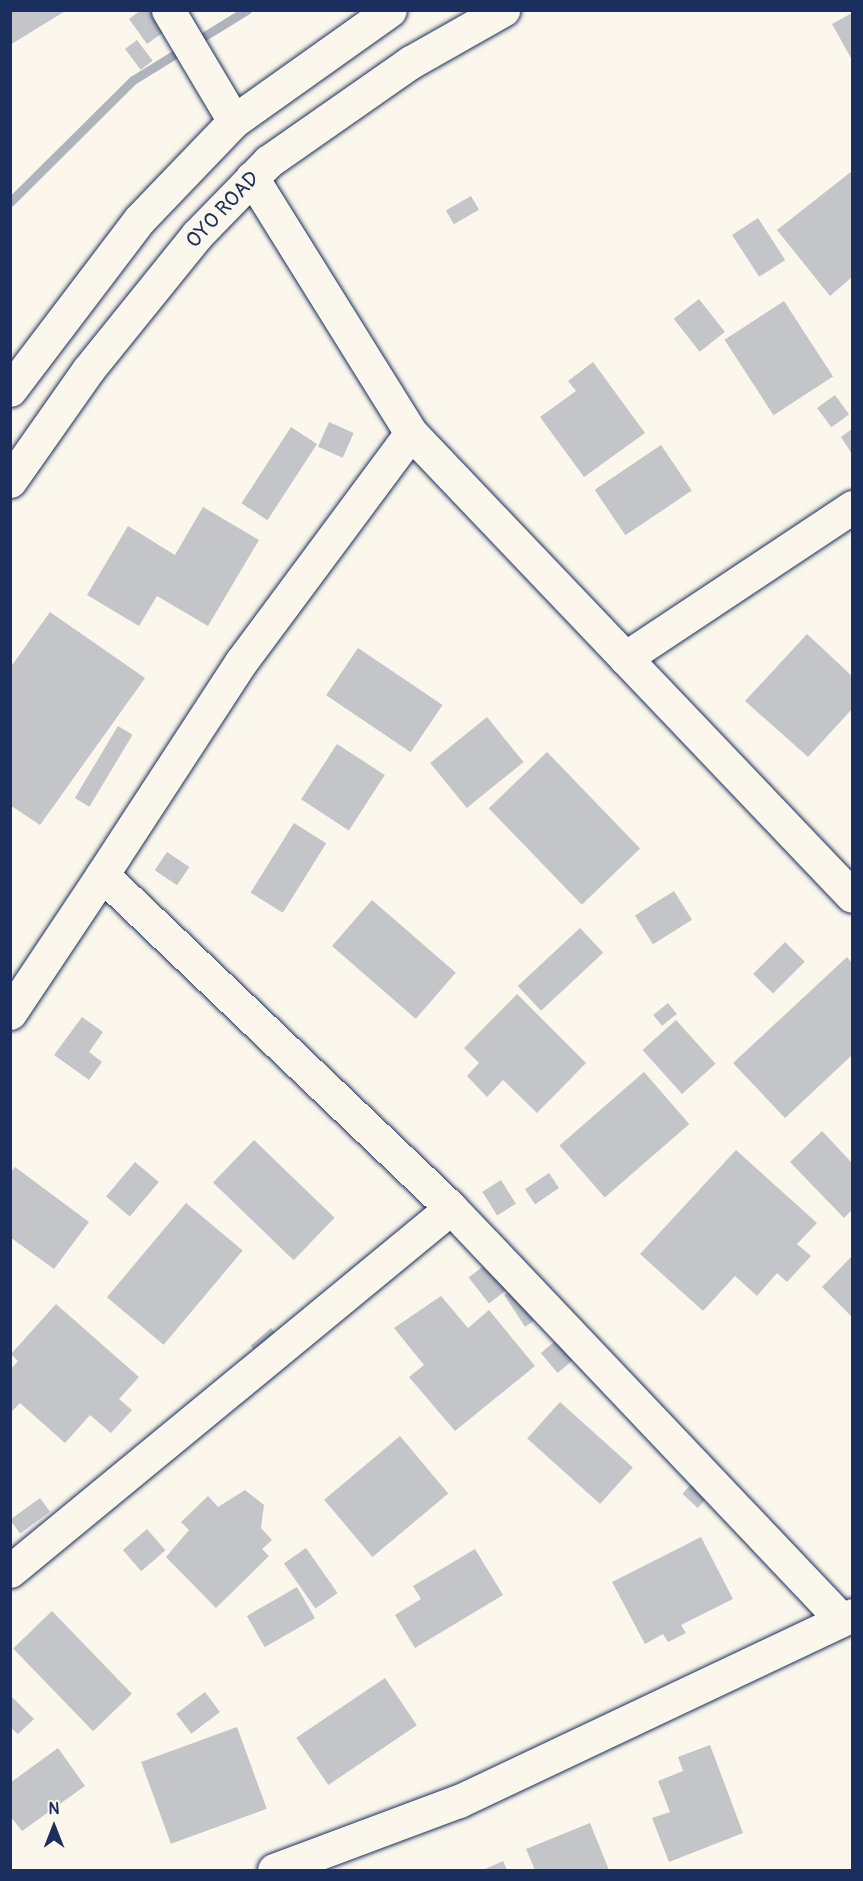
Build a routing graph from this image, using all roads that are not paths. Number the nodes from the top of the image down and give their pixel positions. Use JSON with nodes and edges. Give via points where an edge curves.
{"nodes":[{"id":1,"x":168,"y":10,"type":"edge"},
{"id":2,"x":390,"y":10,"type":"edge"},
{"id":3,"x":503,"y":10,"type":"edge"},
{"id":4,"x":234,"y":121,"type":"junction"},
{"id":5,"x":252,"y":178,"type":"junction"},
{"id":6,"x":10,"y":390,"type":"edge"},
{"id":7,"x":411,"y":433,"type":"junction"},
{"id":8,"x":10,"y":481,"type":"edge"},
{"id":9,"x":852,"y":507,"type":"edge"},
{"id":10,"x":625,"y":658,"type":"junction"},
{"id":11,"x":102,"y":875,"type":"junction"},
{"id":12,"x":852,"y":896,"type":"edge"},
{"id":13,"x":10,"y":1013,"type":"edge"},
{"id":14,"x":451,"y":1208,"type":"junction"},
{"id":15,"x":10,"y":1571,"type":"edge"},
{"id":16,"x":847,"y":1617,"type":"edge"},
{"id":17,"x":274,"y":1870,"type":"edge"}],
"edges":[{"from":1,"to":4,"type":"street"},
{"from":2,"to":4,"type":"street"},
{"from":3,"to":5,"type":"street","name":"OYO ROAD","via":[[411,62]]},
{"from":4,"to":6,"type":"street","via":[[140,219]]},
{"from":5,"to":7,"type":"street"},
{"from":5,"to":8,"type":"street","name":"OYO ROAD","via":[[197,235],[95,361]]},
{"from":7,"to":10,"type":"street"},
{"from":7,"to":11,"type":"street","via":[[241,662]]},
{"from":9,"to":10,"type":"street"},
{"from":10,"to":12,"type":"street"},
{"from":11,"to":13,"type":"street"},
{"from":11,"to":14,"type":"street"},
{"from":14,"to":15,"type":"street"},
{"from":14,"to":16,"type":"street"},
{"from":16,"to":17,"type":"street","via":[[672,1705],[459,1801]]}]}
